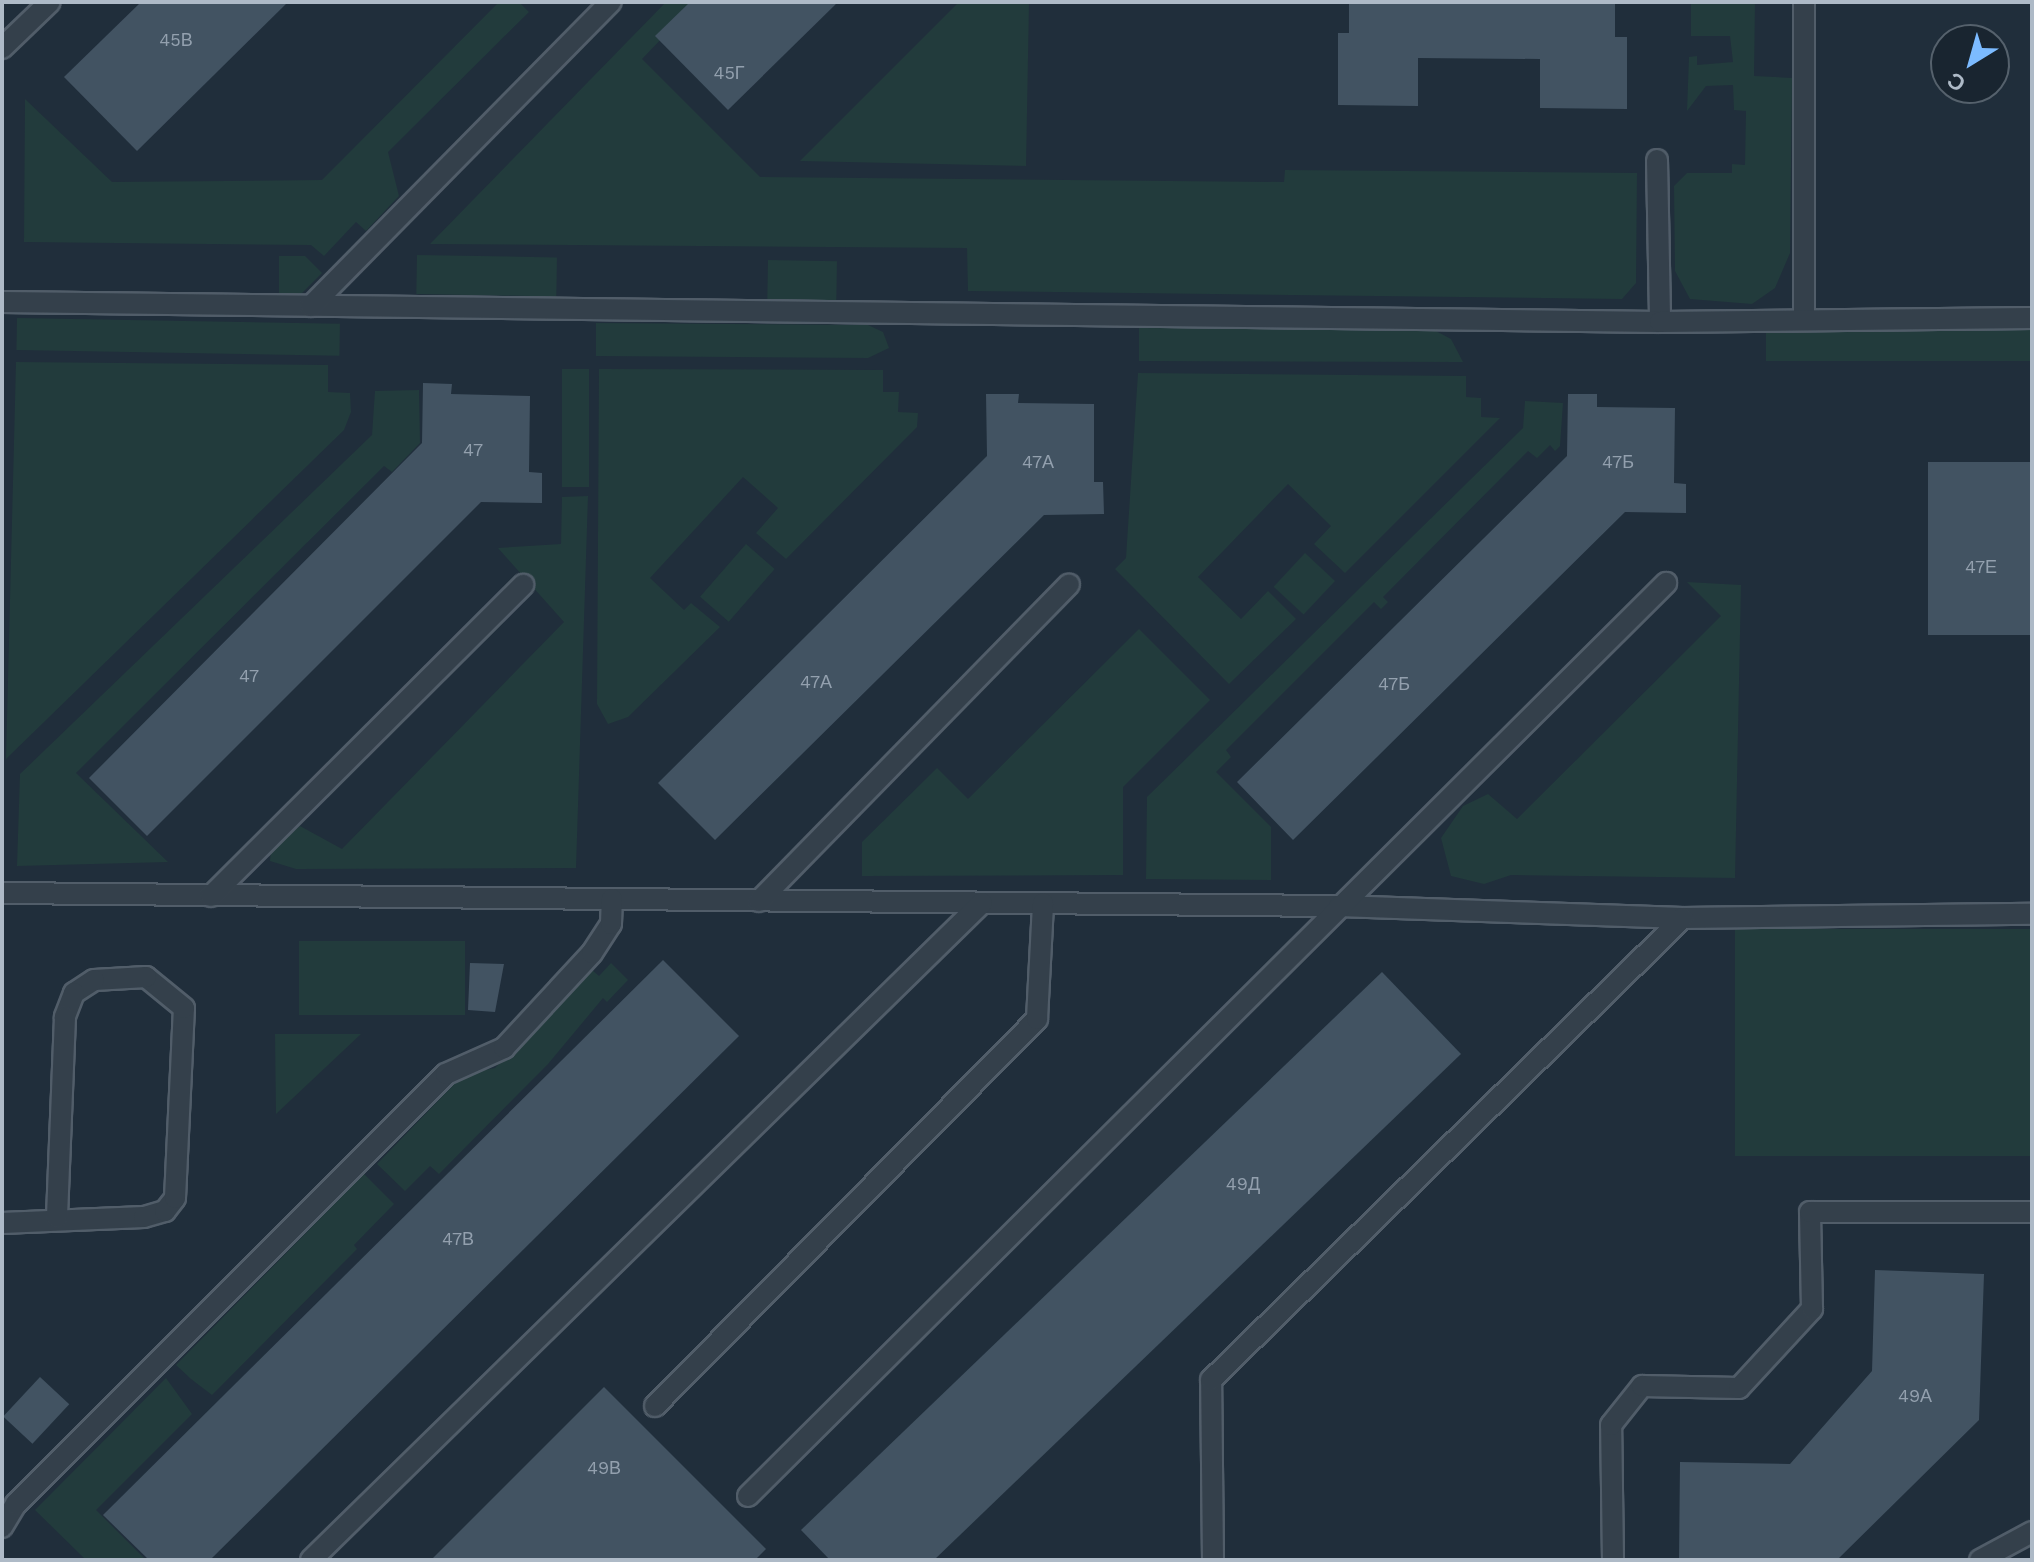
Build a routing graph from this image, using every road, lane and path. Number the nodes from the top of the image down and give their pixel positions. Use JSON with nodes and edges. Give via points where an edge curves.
{"nodes":[{"id":1,"x":50,"y":2,"type":"edge"},
{"id":2,"x":611,"y":2,"type":"edge"},
{"id":3,"x":1804,"y":2,"type":"edge"},
{"id":4,"x":2,"y":48,"type":"edge"},
{"id":5,"x":1657,"y":160,"type":"dead end"},
{"id":6,"x":2,"y":302,"type":"edge"},
{"id":7,"x":311,"y":306,"type":"junction"},
{"id":8,"x":2032,"y":318,"type":"edge"},
{"id":9,"x":1804,"y":319,"type":"junction"},
{"id":10,"x":1660,"y":322,"type":"junction"},
{"id":11,"x":1666,"y":583,"type":"dead end"},
{"id":12,"x":1069,"y":584,"type":"dead end"},
{"id":13,"x":523,"y":585,"type":"dead end"},
{"id":14,"x":2,"y":893,"type":"edge"},
{"id":15,"x":211,"y":896,"type":"junction"},
{"id":16,"x":612,"y":899,"type":"junction"},
{"id":17,"x":759,"y":901,"type":"junction"},
{"id":18,"x":982,"y":903,"type":"junction"},
{"id":19,"x":1043,"y":903,"type":"junction"},
{"id":20,"x":1339,"y":906,"type":"junction"},
{"id":21,"x":2032,"y":914,"type":"edge"},
{"id":22,"x":1683,"y":918,"type":"junction"},
{"id":23,"x":2032,"y":1212,"type":"edge"},
{"id":24,"x":57,"y":1218,"type":"junction"},
{"id":25,"x":2,"y":1223,"type":"edge"},
{"id":26,"x":655,"y":1406,"type":"dead end"},
{"id":27,"x":748,"y":1496,"type":"dead end"},
{"id":28,"x":2,"y":1527,"type":"edge"},
{"id":29,"x":2032,"y":1532,"type":"edge"},
{"id":30,"x":311,"y":1560,"type":"edge"},
{"id":31,"x":1213,"y":1560,"type":"edge"},
{"id":32,"x":1613,"y":1560,"type":"edge"},
{"id":33,"x":1980,"y":1560,"type":"edge"}],
"edges":[{"from":1,"to":4,"type":"lane"},
{"from":2,"to":7,"type":"lane"},
{"from":3,"to":9,"type":"lane"},
{"from":5,"to":10,"type":"lane"},
{"from":6,"to":7,"type":"lane"},
{"from":7,"to":10,"type":"lane"},
{"from":8,"to":9,"type":"lane"},
{"from":9,"to":10,"type":"lane"},
{"from":11,"to":20,"type":"lane"},
{"from":12,"to":17,"type":"lane"},
{"from":13,"to":15,"type":"lane"},
{"from":14,"to":15,"type":"lane"},
{"from":15,"to":16,"type":"lane"},
{"from":16,"to":17,"type":"lane"},
{"from":16,"to":28,"type":"lane","via":[[611,924],[592,953],[504,1048],[446,1074],[16,1504]]},
{"from":17,"to":18,"type":"lane"},
{"from":18,"to":19,"type":"lane"},
{"from":18,"to":30,"type":"lane"},
{"from":19,"to":20,"type":"lane"},
{"from":19,"to":26,"type":"lane","via":[[1037,1019]]},
{"from":20,"to":22,"type":"lane"},
{"from":20,"to":27,"type":"lane"},
{"from":21,"to":22,"type":"lane"},
{"from":22,"to":31,"type":"lane","via":[[1211,1380]]},
{"from":23,"to":32,"type":"lane","via":[[1810,1212],[1812,1309],[1739,1388],[1642,1386],[1611,1425]]},
{"from":24,"to":24,"type":"lane","via":[[144,1217],[165,1211],[175,1198],[184,1008],[146,977],[94,980],[74,993],[65,1017]]},
{"from":24,"to":25,"type":"lane"},
{"from":29,"to":33,"type":"lane"}]}
